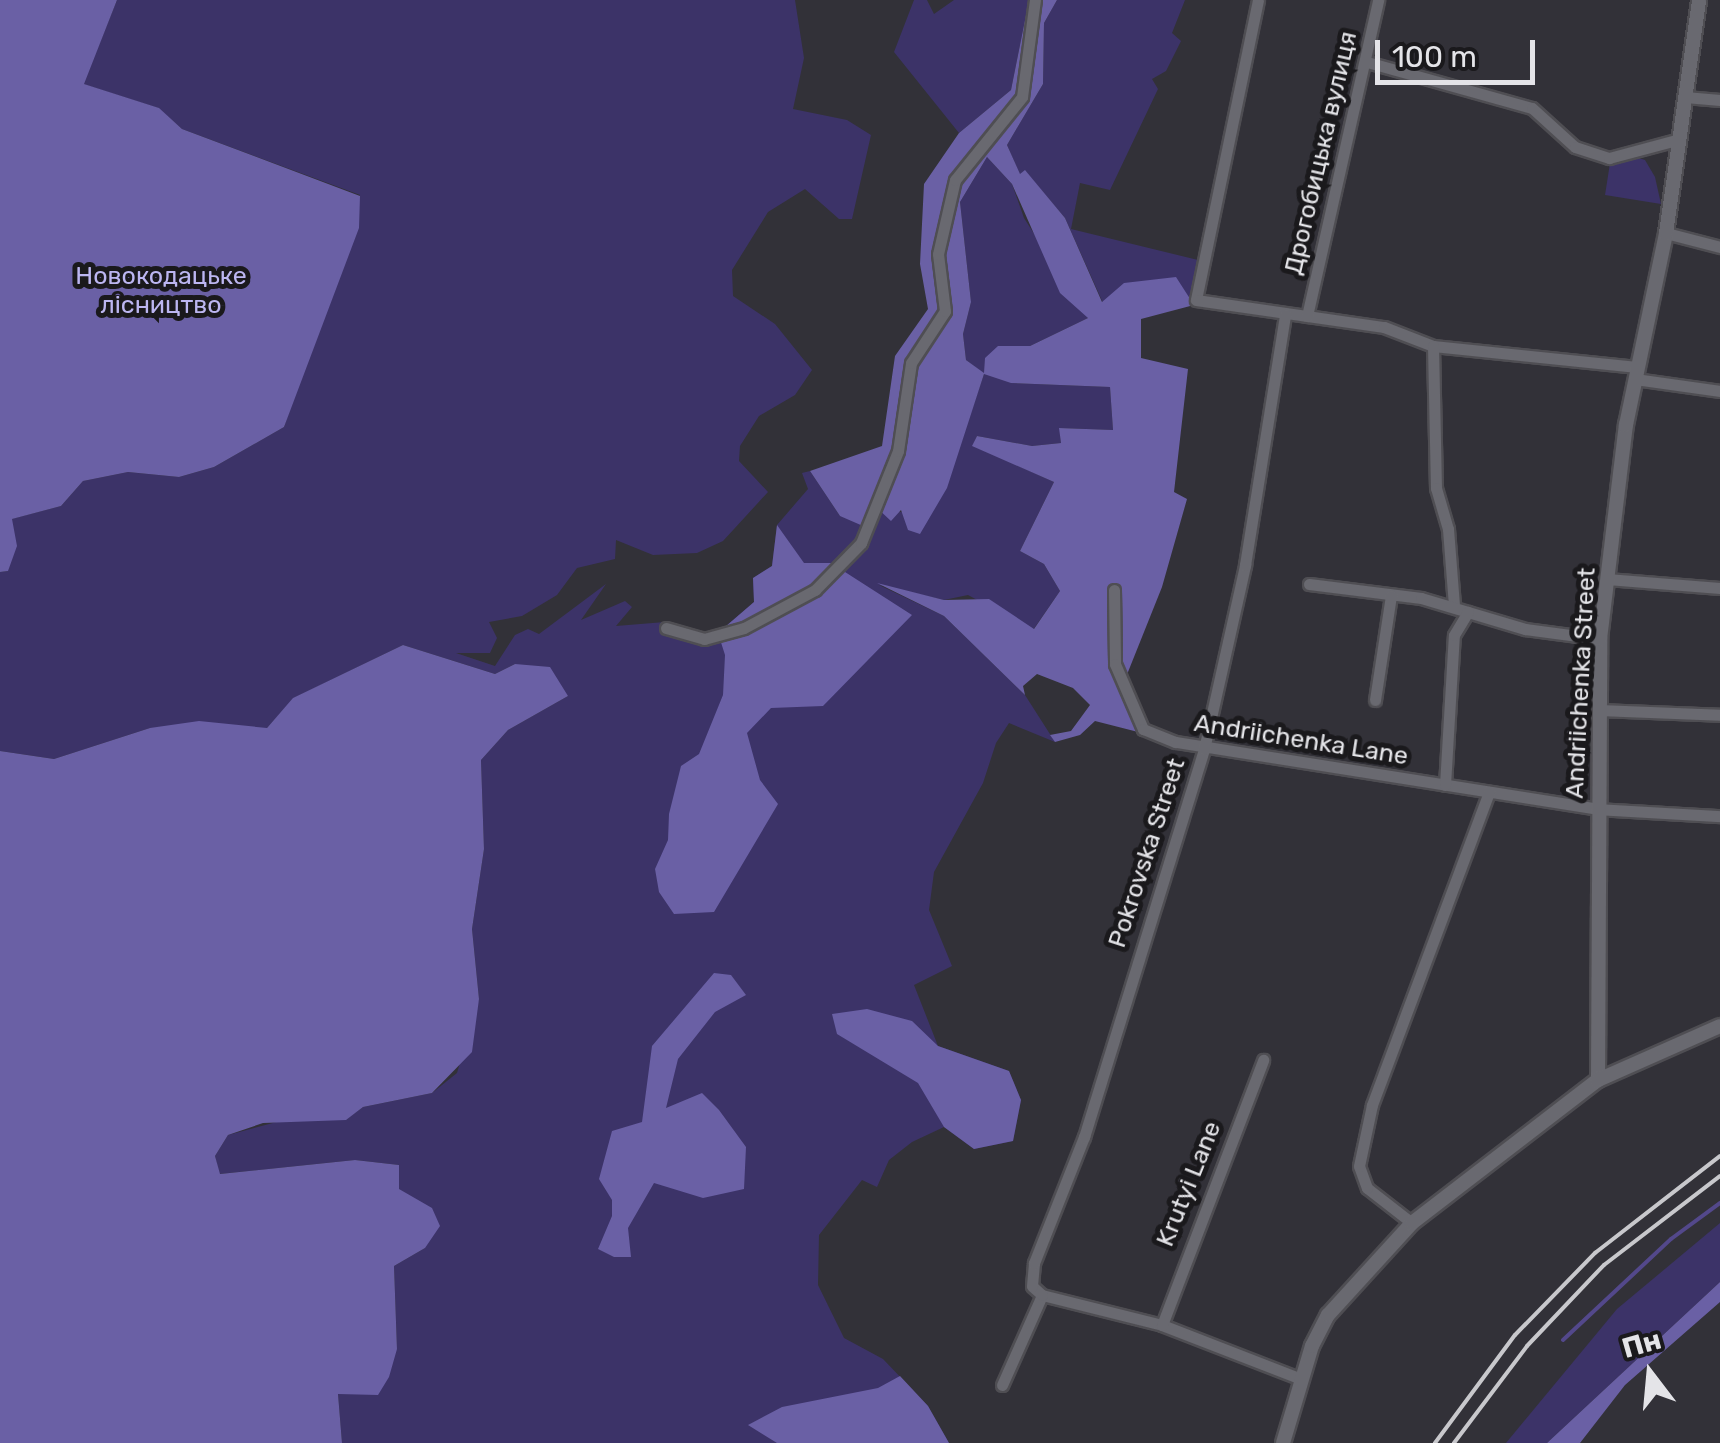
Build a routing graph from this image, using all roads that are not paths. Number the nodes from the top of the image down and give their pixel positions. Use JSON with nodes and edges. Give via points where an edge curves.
{"nodes":[{"id":1,"x":1035,"y":0,"type":"edge"},
{"id":2,"x":1258,"y":0,"type":"edge"},
{"id":3,"x":1378,"y":0,"type":"edge"},
{"id":4,"x":1700,"y":0,"type":"edge"},
{"id":5,"x":1366,"y":62,"type":"junction"},
{"id":6,"x":1685,"y":97,"type":"junction"},
{"id":7,"x":1720,"y":100,"type":"edge"},
{"id":8,"x":1680,"y":138,"type":"junction"},
{"id":9,"x":1666,"y":233,"type":"junction"},
{"id":10,"x":1720,"y":247,"type":"edge"},
{"id":11,"x":1285,"y":314,"type":"junction"},
{"id":12,"x":1306,"y":316,"type":"junction"},
{"id":13,"x":1433,"y":346,"type":"junction"},
{"id":14,"x":1636,"y":373,"type":"junction"},
{"id":15,"x":1720,"y":392,"type":"edge"},
{"id":16,"x":1607,"y":579,"type":"junction"},
{"id":17,"x":1309,"y":584,"type":"dead end"},
{"id":18,"x":1720,"y":588,"type":"edge"},
{"id":19,"x":1114,"y":590,"type":"dead end"},
{"id":20,"x":1391,"y":595,"type":"junction"},
{"id":21,"x":1454,"y":606,"type":"junction"},
{"id":22,"x":1468,"y":612,"type":"junction"},
{"id":23,"x":666,"y":628,"type":"dead end"},
{"id":24,"x":1600,"y":638,"type":"junction"},
{"id":25,"x":1374,"y":700,"type":"dead end"},
{"id":26,"x":1598,"y":710,"type":"junction"},
{"id":27,"x":1720,"y":715,"type":"edge"},
{"id":28,"x":1204,"y":749,"type":"junction"},
{"id":29,"x":1445,"y":786,"type":"junction"},
{"id":30,"x":1489,"y":792,"type":"junction"},
{"id":31,"x":1597,"y":809,"type":"junction"},
{"id":32,"x":1720,"y":816,"type":"edge"},
{"id":33,"x":1720,"y":1026,"type":"edge"},
{"id":34,"x":1263,"y":1060,"type":"dead end"},
{"id":35,"x":1598,"y":1080,"type":"junction"},
{"id":36,"x":1412,"y":1223,"type":"junction"},
{"id":37,"x":1042,"y":1295,"type":"junction"},
{"id":38,"x":1162,"y":1325,"type":"junction"},
{"id":39,"x":1301,"y":1380,"type":"junction"},
{"id":40,"x":1002,"y":1385,"type":"dead end"},
{"id":41,"x":1283,"y":1443,"type":"edge"}],
"edges":[{"from":1,"to":23,"type":"street","via":[[1022,97],[975,149],[955,180],[942,220],[938,254],[945,311],[911,363],[898,451],[861,543],[815,590],[744,628],[704,639]]},
{"from":2,"to":11,"type":"street","via":[[1196,300]]},
{"from":3,"to":5,"type":"street","name":"Дрогобицька вулиця"},
{"from":4,"to":6,"type":"street","name":"Andriichenka Street"},
{"from":5,"to":8,"type":"street","via":[[1532,108],[1576,147],[1609,158]]},
{"from":5,"to":12,"type":"street","name":"Дрогобицька вулиця"},
{"from":6,"to":7,"type":"street"},
{"from":6,"to":8,"type":"street","name":"Andriichenka Street"},
{"from":8,"to":9,"type":"street","name":"Andriichenka Street"},
{"from":9,"to":10,"type":"street"},
{"from":9,"to":14,"type":"street","name":"Andriichenka Street"},
{"from":11,"to":12,"type":"street"},
{"from":11,"to":28,"type":"street","name":"Pokrovska Street","via":[[1245,565]]},
{"from":12,"to":13,"type":"street","via":[[1384,326]]},
{"from":13,"to":14,"type":"street"},
{"from":13,"to":21,"type":"street","via":[[1436,488],[1448,530]]},
{"from":14,"to":15,"type":"street"},
{"from":14,"to":16,"type":"street","name":"Andriichenka Street"},
{"from":16,"to":18,"type":"street"},
{"from":16,"to":24,"type":"street","name":"Andriichenka Street"},
{"from":17,"to":20,"type":"street"},
{"from":19,"to":28,"type":"street","name":"Andriichenka Lane","via":[[1115,664],[1143,729]]},
{"from":20,"to":21,"type":"street"},
{"from":20,"to":25,"type":"street"},
{"from":21,"to":22,"type":"street"},
{"from":22,"to":24,"type":"street","via":[[1525,629]]},
{"from":22,"to":29,"type":"street","via":[[1454,635]]},
{"from":24,"to":26,"type":"street","name":"Andriichenka Street"},
{"from":26,"to":27,"type":"street"},
{"from":26,"to":31,"type":"street","name":"Andriichenka Street"},
{"from":28,"to":29,"type":"street","name":"Andriichenka Lane"},
{"from":28,"to":37,"type":"street","name":"Pokrovska Street","via":[[1084,1136],[1034,1263],[1032,1286]]},
{"from":29,"to":30,"type":"street","name":"Andriichenka Lane"},
{"from":30,"to":31,"type":"street","name":"Andriichenka Lane"},
{"from":30,"to":36,"type":"street","via":[[1378,1087],[1359,1166],[1366,1188]]},
{"from":31,"to":32,"type":"street","name":"Andriichenka Lane"},
{"from":31,"to":35,"type":"street","name":"Andriichenka Street"},
{"from":33,"to":35,"type":"street"},
{"from":34,"to":38,"type":"street","name":"Krutyi Lane"},
{"from":35,"to":36,"type":"street"},
{"from":36,"to":39,"type":"street","via":[[1337,1302]]},
{"from":37,"to":38,"type":"street"},
{"from":37,"to":40,"type":"street","name":"Pokrovska Street"},
{"from":38,"to":39,"type":"street"},
{"from":39,"to":41,"type":"street"}]}
